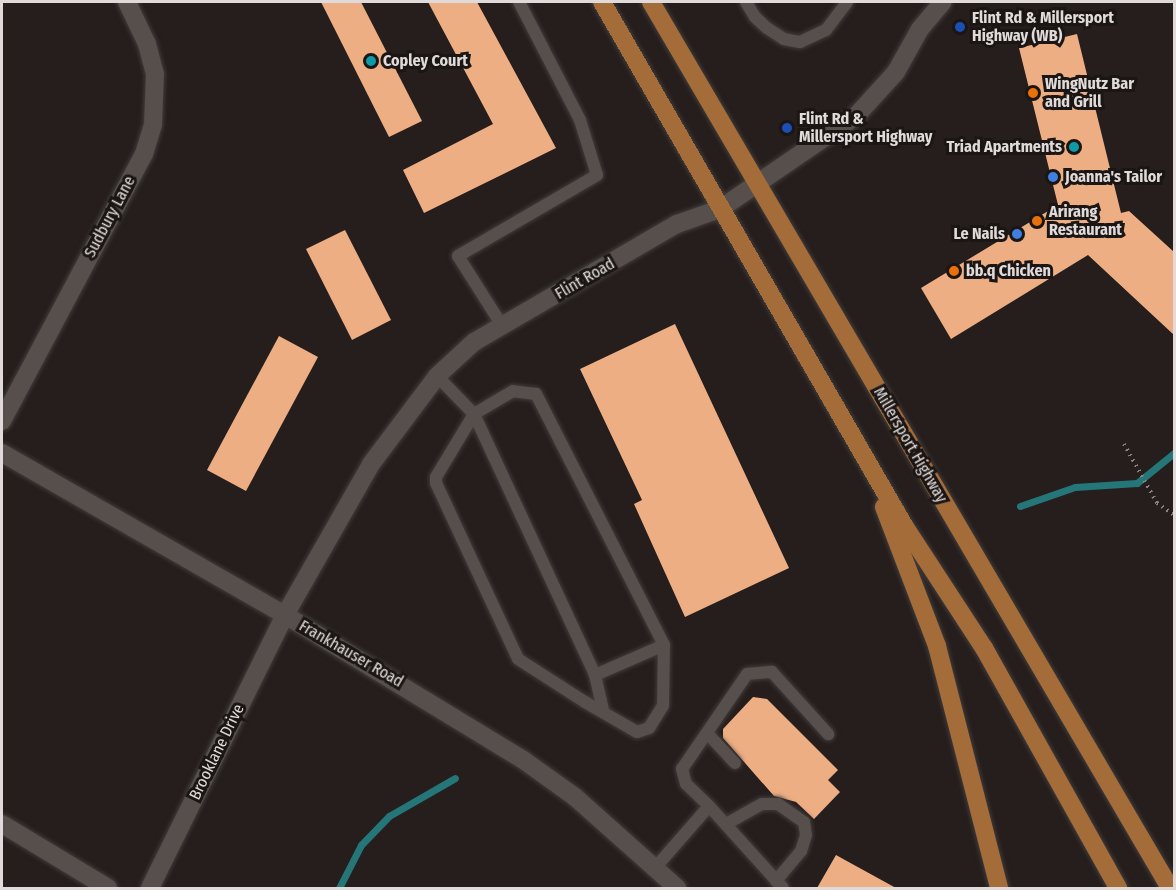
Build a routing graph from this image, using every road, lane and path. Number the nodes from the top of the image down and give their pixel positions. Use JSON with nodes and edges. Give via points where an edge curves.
{"nodes":[{"id":1,"x":128,"y":2,"type":"edge"},
{"id":2,"x":519,"y":2,"type":"edge"},
{"id":3,"x":602,"y":2,"type":"edge"},
{"id":4,"x":651,"y":2,"type":"edge"},
{"id":5,"x":746,"y":2,"type":"edge"},
{"id":6,"x":847,"y":2,"type":"edge"},
{"id":7,"x":943,"y":2,"type":"edge"},
{"id":8,"x":757,"y":185,"type":"junction"},
{"id":9,"x":720,"y":209,"type":"junction"},
{"id":10,"x":503,"y":327,"type":"junction"},
{"id":11,"x":437,"y":376,"type":"junction"},
{"id":12,"x":474,"y":414,"type":"junction"},
{"id":13,"x":2,"y":421,"type":"edge"},
{"id":14,"x":1124,"y":444,"type":"dead end"},
{"id":15,"x":2,"y":453,"type":"edge"},
{"id":16,"x":869,"y":462,"type":"junction"},
{"id":17,"x":1174,"y":515,"type":"edge"},
{"id":18,"x":285,"y":615,"type":"junction"},
{"id":19,"x":663,"y":645,"type":"junction"},
{"id":20,"x":595,"y":675,"type":"junction"},
{"id":21,"x":604,"y":713,"type":"junction"},
{"id":22,"x":707,"y":734,"type":"junction"},
{"id":23,"x":828,"y":734,"type":"dead end"},
{"id":24,"x":735,"y":763,"type":"dead end"},
{"id":25,"x":710,"y":806,"type":"junction"},
{"id":26,"x":2,"y":824,"type":"edge"},
{"id":27,"x":726,"y":824,"type":"junction"},
{"id":28,"x":656,"y":868,"type":"junction"},
{"id":29,"x":780,"y":885,"type":"edge"},
{"id":30,"x":108,"y":888,"type":"edge"},
{"id":31,"x":150,"y":888,"type":"edge"},
{"id":32,"x":677,"y":888,"type":"edge"},
{"id":33,"x":999,"y":888,"type":"edge"},
{"id":34,"x":1118,"y":888,"type":"edge"},
{"id":35,"x":1170,"y":888,"type":"edge"}],
"edges":[{"from":1,"to":13,"type":"street","name":"Sudbury Lane","via":[[147,44],[155,74],[153,125],[144,154]]},
{"from":2,"to":10,"type":"lane","via":[[580,120],[597,175],[458,256]]},
{"from":3,"to":9,"type":"main road"},
{"from":4,"to":8,"type":"main road","name":"Millersport Highway"},
{"from":5,"to":6,"type":"lane","via":[[754,17],[767,28],[784,39],[800,42],[826,30]]},
{"from":7,"to":8,"type":"street","name":"Flint Road","via":[[920,29],[896,72],[864,108]]},
{"from":8,"to":9,"type":"street","name":"Flint Road"},
{"from":8,"to":35,"type":"main road","name":"Millersport Highway"},
{"from":9,"to":10,"type":"street","name":"Flint Road","via":[[677,224]]},
{"from":9,"to":16,"type":"main road"},
{"from":10,"to":11,"type":"street","name":"Flint Road","via":[[474,342]]},
{"from":11,"to":12,"type":"lane"},
{"from":11,"to":18,"type":"street","name":"Flint Road","via":[[371,464]]},
{"from":12,"to":19,"type":"lane","via":[[513,391],[536,394]]},
{"from":12,"to":20,"type":"lane"},
{"from":12,"to":21,"type":"lane","via":[[436,483],[518,660]]},
{"from":14,"to":17,"type":"path","via":[[1156,503]]},
{"from":15,"to":18,"type":"street","name":"Frankhauser Road"},
{"from":16,"to":33,"type":"main road","via":[[937,646]]},
{"from":16,"to":34,"type":"main road","via":[[905,527],[984,648]]},
{"from":18,"to":28,"type":"street","name":"Frankhauser Road","via":[[522,759],[574,797]]},
{"from":18,"to":31,"type":"street","name":"Brooklane Drive"},
{"from":19,"to":20,"type":"lane"},
{"from":19,"to":21,"type":"lane","via":[[663,706],[649,728],[637,732]]},
{"from":20,"to":21,"type":"lane"},
{"from":22,"to":23,"type":"lane","via":[[747,674],[772,672]]},
{"from":22,"to":24,"type":"lane"},
{"from":22,"to":25,"type":"lane","via":[[682,769],[686,784]]},
{"from":25,"to":27,"type":"lane"},
{"from":25,"to":28,"type":"lane"},
{"from":26,"to":30,"type":"street"},
{"from":27,"to":29,"type":"lane"},
{"from":27,"to":29,"type":"lane","via":[[762,804],[778,804],[804,822],[806,835],[801,850]]},
{"from":28,"to":32,"type":"street","name":"Frankhauser Road"}]}
